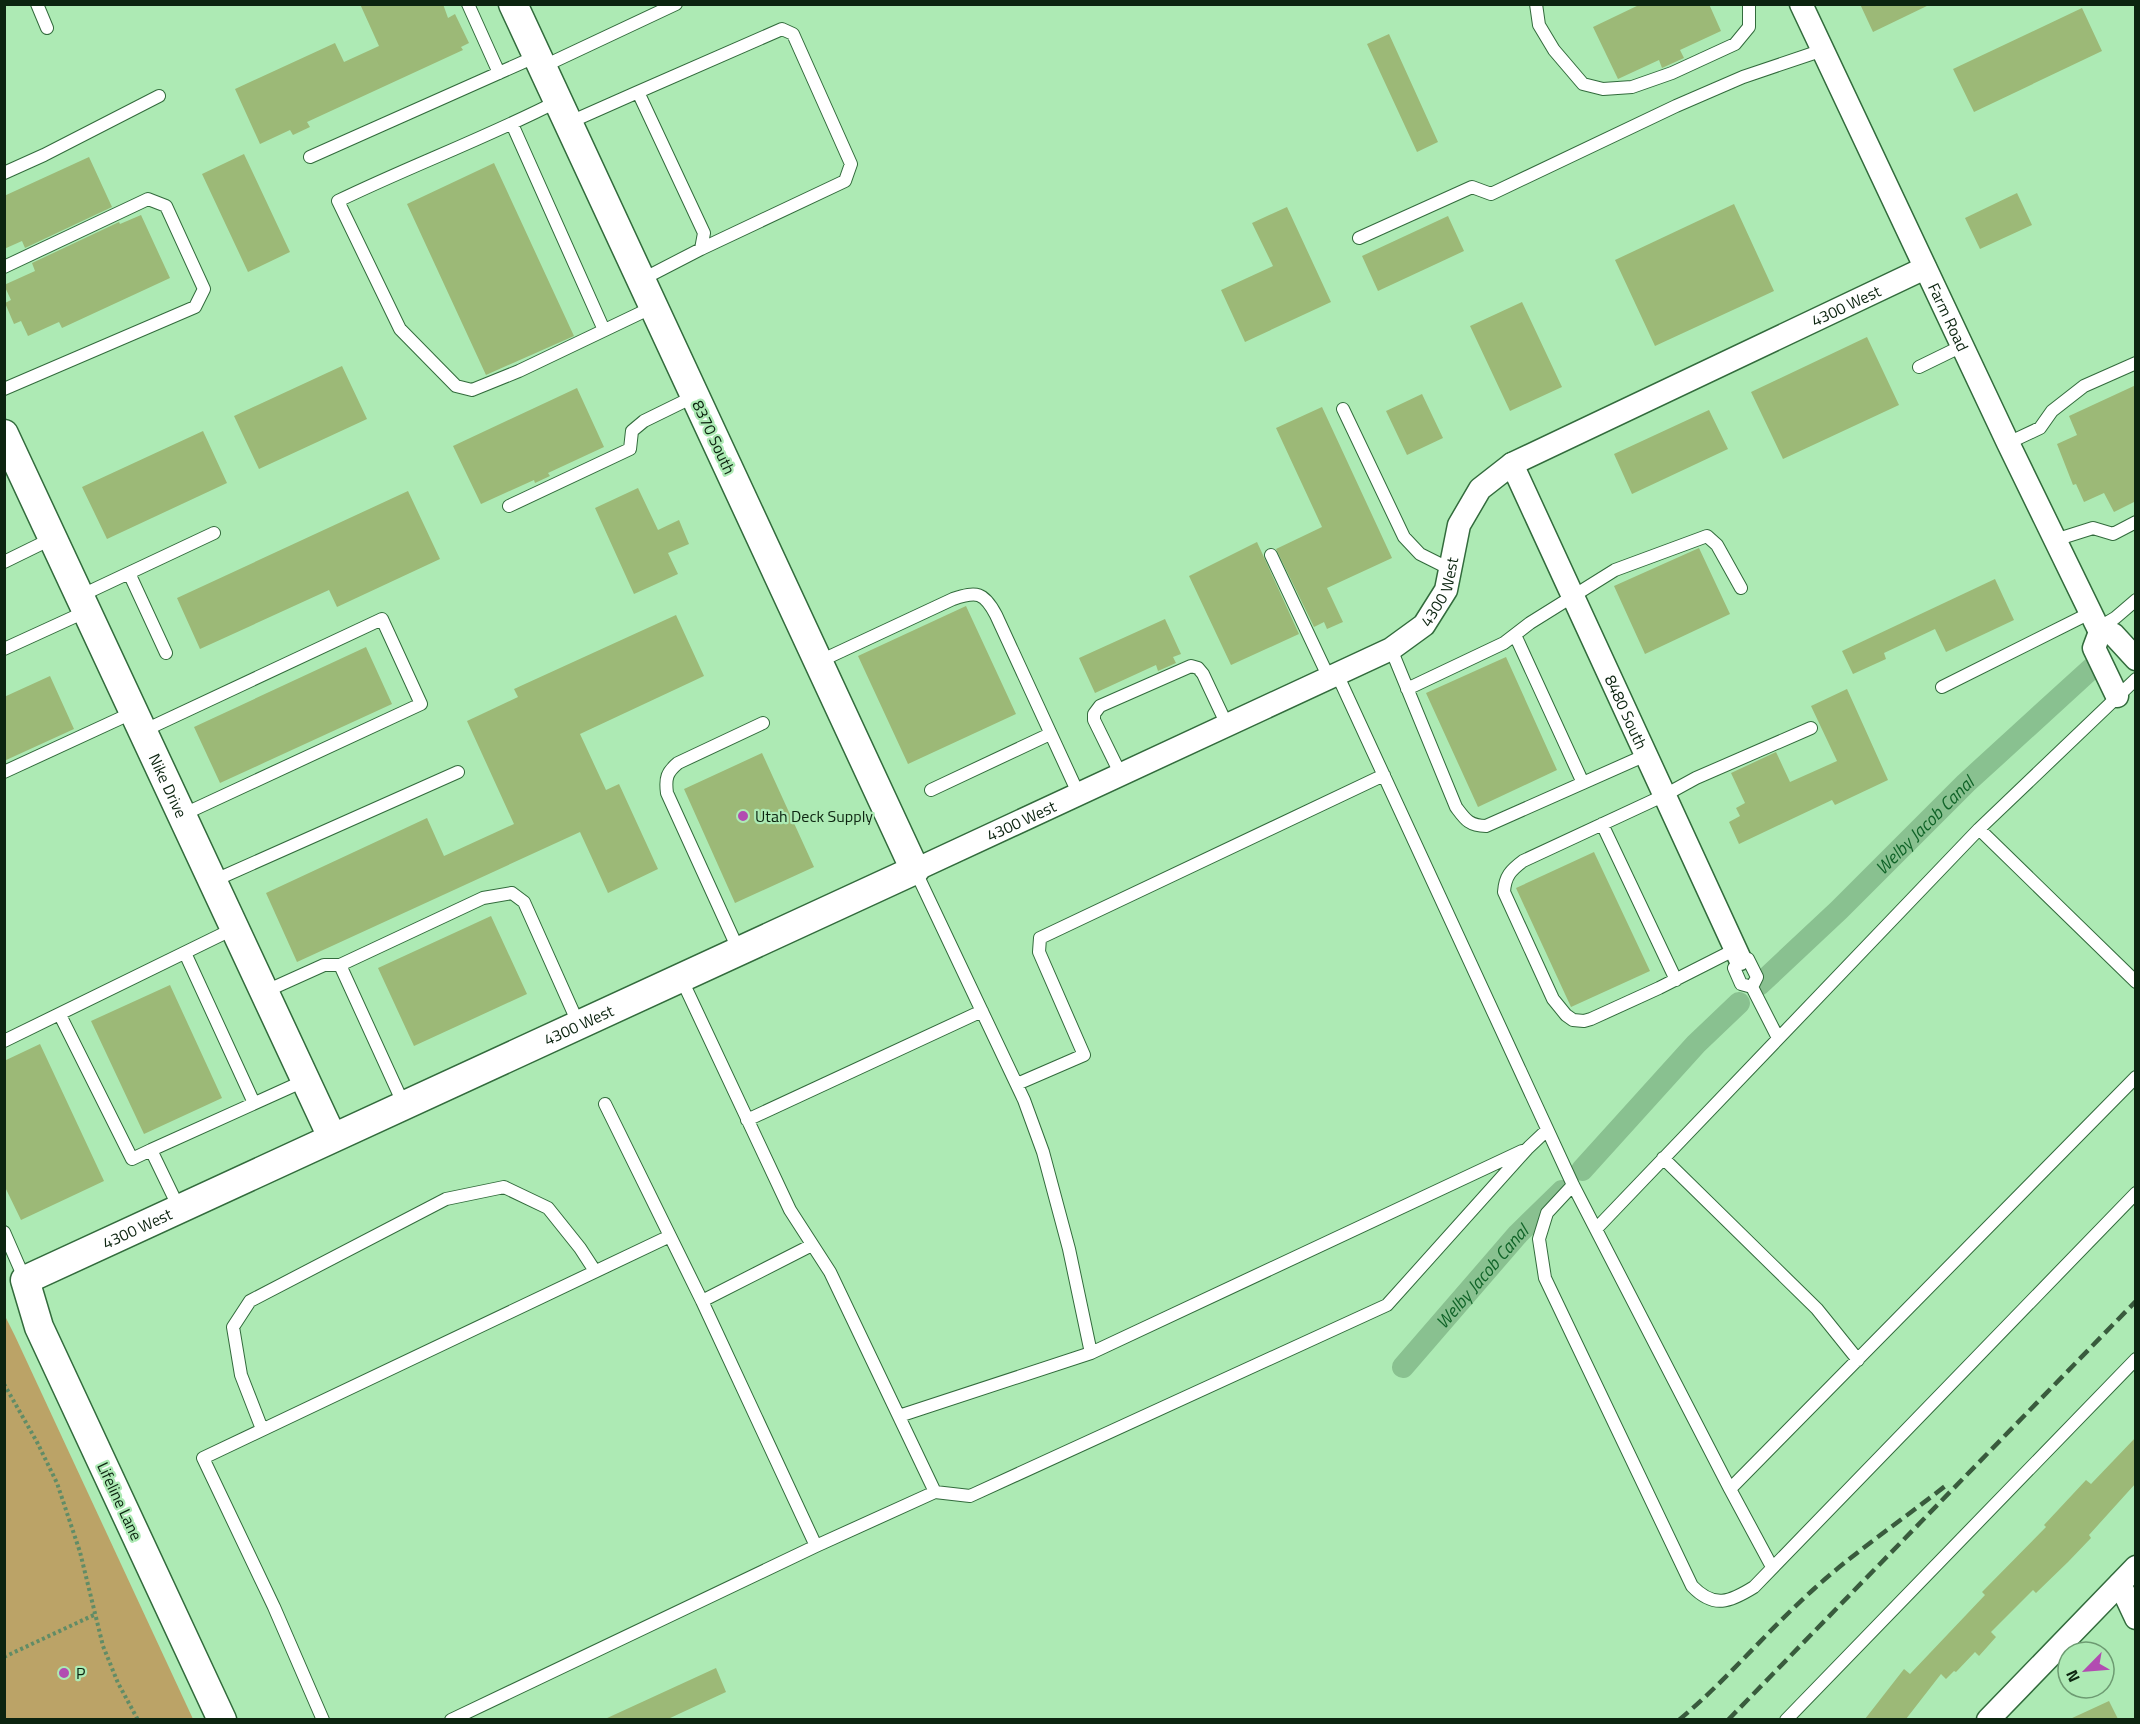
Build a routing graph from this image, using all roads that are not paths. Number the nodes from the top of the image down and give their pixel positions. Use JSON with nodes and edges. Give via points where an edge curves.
{"nodes":[{"id":1,"x":37,"y":4,"type":"edge"},
{"id":2,"x":468,"y":4,"type":"edge"},
{"id":3,"x":513,"y":4,"type":"edge"},
{"id":4,"x":676,"y":4,"type":"edge"},
{"id":5,"x":1536,"y":4,"type":"edge"},
{"id":6,"x":1749,"y":4,"type":"edge"},
{"id":7,"x":1801,"y":4,"type":"edge"},
{"id":8,"x":47,"y":28,"type":"dead end"},
{"id":9,"x":1823,"y":50,"type":"junction"},
{"id":10,"x":540,"y":62,"type":"junction"},
{"id":11,"x":499,"y":73,"type":"junction"},
{"id":12,"x":638,"y":92,"type":"junction"},
{"id":13,"x":159,"y":96,"type":"dead end"},
{"id":14,"x":563,"y":112,"type":"junction"},
{"id":15,"x":512,"y":124,"type":"junction"},
{"id":16,"x":310,"y":157,"type":"dead end"},
{"id":17,"x":4,"y":173,"type":"edge"},
{"id":18,"x":1359,"y":238,"type":"dead end"},
{"id":19,"x":701,"y":249,"type":"junction"},
{"id":20,"x":4,"y":267,"type":"edge"},
{"id":21,"x":1925,"y":268,"type":"junction"},
{"id":22,"x":641,"y":280,"type":"junction"},
{"id":23,"x":653,"y":307,"type":"junction"},
{"id":24,"x":604,"y":330,"type":"junction"},
{"id":25,"x":1962,"y":346,"type":"junction"},
{"id":26,"x":2136,"y":363,"type":"edge"},
{"id":27,"x":1919,"y":367,"type":"dead end"},
{"id":28,"x":4,"y":389,"type":"edge"},
{"id":29,"x":695,"y":396,"type":"junction"},
{"id":30,"x":1343,"y":410,"type":"dead end"},
{"id":31,"x":4,"y":434,"type":"edge"},
{"id":32,"x":2008,"y":443,"type":"junction"},
{"id":33,"x":1512,"y":464,"type":"junction"},
{"id":34,"x":509,"y":506,"type":"dead end"},
{"id":35,"x":2136,"y":522,"type":"edge"},
{"id":36,"x":214,"y":533,"type":"dead end"},
{"id":37,"x":53,"y":538,"type":"junction"},
{"id":38,"x":2055,"y":540,"type":"junction"},
{"id":39,"x":1271,"y":555,"type":"dead end"},
{"id":40,"x":4,"y":562,"type":"edge"},
{"id":41,"x":1450,"y":569,"type":"junction"},
{"id":42,"x":129,"y":573,"type":"junction"},
{"id":43,"x":1741,"y":588,"type":"dead end"},
{"id":44,"x":1573,"y":597,"type":"junction"},
{"id":45,"x":2136,"y":600,"type":"edge"},
{"id":46,"x":84,"y":604,"type":"junction"},
{"id":47,"x":2096,"y":624,"type":"junction"},
{"id":48,"x":1515,"y":634,"type":"junction"},
{"id":49,"x":4,"y":649,"type":"edge"},
{"id":50,"x":1391,"y":649,"type":"junction"},
{"id":51,"x":166,"y":653,"type":"dead end"},
{"id":52,"x":2136,"y":659,"type":"edge"},
{"id":53,"x":818,"y":662,"type":"junction"},
{"id":54,"x":1333,"y":676,"type":"junction"},
{"id":55,"x":2136,"y":679,"type":"edge"},
{"id":56,"x":1942,"y":687,"type":"dead end"},
{"id":57,"x":1407,"y":689,"type":"junction"},
{"id":58,"x":2117,"y":696,"type":"junction"},
{"id":59,"x":138,"y":721,"type":"junction"},
{"id":60,"x":763,"y":723,"type":"dead end"},
{"id":61,"x":1227,"y":725,"type":"junction"},
{"id":62,"x":1811,"y":728,"type":"dead end"},
{"id":63,"x":1050,"y":735,"type":"junction"},
{"id":64,"x":1646,"y":755,"type":"junction"},
{"id":65,"x":4,"y":772,"type":"edge"},
{"id":66,"x":458,"y":772,"type":"dead end"},
{"id":67,"x":1121,"y":775,"type":"junction"},
{"id":68,"x":1384,"y":775,"type":"junction"},
{"id":69,"x":1583,"y":783,"type":"junction"},
{"id":70,"x":931,"y":790,"type":"dead end"},
{"id":71,"x":1079,"y":795,"type":"junction"},
{"id":72,"x":1665,"y":795,"type":"junction"},
{"id":73,"x":182,"y":815,"type":"junction"},
{"id":74,"x":1602,"y":825,"type":"junction"},
{"id":75,"x":1979,"y":829,"type":"junction"},
{"id":76,"x":915,"y":870,"type":"junction"},
{"id":77,"x":213,"y":881,"type":"junction"},
{"id":78,"x":235,"y":928,"type":"junction"},
{"id":79,"x":739,"y":951,"type":"junction"},
{"id":80,"x":185,"y":953,"type":"junction"},
{"id":81,"x":1738,"y":954,"type":"junction"},
{"id":82,"x":340,"y":965,"type":"junction"},
{"id":83,"x":681,"y":978,"type":"junction"},
{"id":84,"x":1676,"y":980,"type":"junction"},
{"id":85,"x":2136,"y":982,"type":"edge"},
{"id":86,"x":264,"y":992,"type":"junction"},
{"id":87,"x":982,"y":1011,"type":"junction"},
{"id":88,"x":60,"y":1015,"type":"junction"},
{"id":89,"x":579,"y":1025,"type":"junction"},
{"id":90,"x":1778,"y":1038,"type":"junction"},
{"id":91,"x":4,"y":1041,"type":"edge"},
{"id":92,"x":2136,"y":1077,"type":"edge"},
{"id":93,"x":306,"y":1080,"type":"junction"},
{"id":94,"x":1017,"y":1084,"type":"junction"},
{"id":95,"x":254,"y":1103,"type":"junction"},
{"id":96,"x":605,"y":1104,"type":"dead end"},
{"id":97,"x":404,"y":1105,"type":"junction"},
{"id":98,"x":747,"y":1120,"type":"junction"},
{"id":99,"x":1547,"y":1130,"type":"junction"},
{"id":100,"x":332,"y":1137,"type":"junction"},
{"id":101,"x":1527,"y":1149,"type":"junction"},
{"id":102,"x":151,"y":1150,"type":"junction"},
{"id":103,"x":1664,"y":1158,"type":"junction"},
{"id":104,"x":1573,"y":1185,"type":"junction"},
{"id":105,"x":2136,"y":1192,"type":"edge"},
{"id":106,"x":179,"y":1208,"type":"junction"},
{"id":107,"x":1596,"y":1229,"type":"junction"},
{"id":108,"x":4,"y":1232,"type":"edge"},
{"id":109,"x":670,"y":1236,"type":"junction"},
{"id":110,"x":812,"y":1245,"type":"junction"},
{"id":111,"x":596,"y":1271,"type":"junction"},
{"id":112,"x":25,"y":1280,"type":"junction"},
{"id":113,"x":702,"y":1301,"type":"junction"},
{"id":114,"x":1091,"y":1353,"type":"junction"},
{"id":115,"x":2136,"y":1359,"type":"edge"},
{"id":116,"x":1858,"y":1360,"type":"junction"},
{"id":117,"x":899,"y":1416,"type":"junction"},
{"id":118,"x":262,"y":1429,"type":"junction"},
{"id":119,"x":1730,"y":1490,"type":"junction"},
{"id":120,"x":935,"y":1492,"type":"junction"},
{"id":121,"x":816,"y":1546,"type":"junction"},
{"id":122,"x":1772,"y":1567,"type":"junction"},
{"id":123,"x":2136,"y":1567,"type":"edge"},
{"id":124,"x":2120,"y":1584,"type":"junction"},
{"id":125,"x":2136,"y":1618,"type":"edge"},
{"id":126,"x":222,"y":1719,"type":"edge"},
{"id":127,"x":323,"y":1719,"type":"edge"},
{"id":128,"x":451,"y":1719,"type":"edge"},
{"id":129,"x":1786,"y":1719,"type":"edge"},
{"id":130,"x":1988,"y":1719,"type":"edge"}],
"edges":[{"from":1,"to":8,"type":"lane"},
{"from":2,"to":11,"type":"lane"},
{"from":3,"to":10,"type":"street","name":"8370 South"},
{"from":4,"to":10,"type":"lane"},
{"from":5,"to":6,"type":"lane","via":[[1539,25],[1554,50],[1583,84],[1602,89],[1632,87],[1735,44],[1749,27]]},
{"from":7,"to":9,"type":"street","name":"Farm Road"},
{"from":9,"to":18,"type":"lane","via":[[1743,77],[1676,106],[1491,194],[1472,187]]},
{"from":9,"to":21,"type":"street","name":"Farm Road"},
{"from":10,"to":11,"type":"lane"},
{"from":10,"to":14,"type":"street","name":"8370 South"},
{"from":11,"to":16,"type":"lane"},
{"from":12,"to":14,"type":"lane"},
{"from":12,"to":19,"type":"lane","via":[[704,233]]},
{"from":12,"to":19,"type":"lane","via":[[782,29],[793,34],[851,164],[845,181]]},
{"from":13,"to":17,"type":"lane"},
{"from":14,"to":15,"type":"lane"},
{"from":14,"to":22,"type":"street","name":"8370 South"},
{"from":15,"to":24,"type":"lane"},
{"from":15,"to":24,"type":"lane","via":[[338,201],[400,328],[456,386],[472,390]]},
{"from":19,"to":22,"type":"lane"},
{"from":20,"to":28,"type":"lane","via":[[148,199],[166,206],[204,289],[195,307]]},
{"from":21,"to":25,"type":"street","name":"Farm Road"},
{"from":21,"to":33,"type":"street","name":"4300 West"},
{"from":22,"to":23,"type":"street","name":"8370 South"},
{"from":23,"to":24,"type":"lane"},
{"from":23,"to":29,"type":"street","name":"8370 South"},
{"from":25,"to":27,"type":"lane"},
{"from":25,"to":32,"type":"street","name":"Farm Road"},
{"from":26,"to":32,"type":"lane","via":[[2084,386],[2052,411],[2040,428]]},
{"from":29,"to":34,"type":"lane","via":[[644,421],[632,431],[630,450]]},
{"from":29,"to":53,"type":"street","name":"8370 South"},
{"from":30,"to":41,"type":"lane","via":[[1404,537],[1420,554]]},
{"from":31,"to":37,"type":"street","name":"Nike Drive"},
{"from":32,"to":38,"type":"street","name":"Farm Road"},
{"from":33,"to":41,"type":"street","name":"4300 West","via":[[1480,489],[1459,525]]},
{"from":33,"to":44,"type":"street","name":"8480 South"},
{"from":35,"to":38,"type":"lane","via":[[2113,534],[2092,528]]},
{"from":36,"to":42,"type":"lane"},
{"from":37,"to":40,"type":"lane"},
{"from":37,"to":46,"type":"street","name":"Nike Drive"},
{"from":38,"to":47,"type":"street","name":"Farm Road"},
{"from":39,"to":54,"type":"lane"},
{"from":41,"to":50,"type":"street","name":"4300 West","via":[[1446,590],[1424,625]]},
{"from":42,"to":46,"type":"lane"},
{"from":42,"to":51,"type":"lane"},
{"from":43,"to":44,"type":"lane","via":[[1717,545],[1707,536],[1615,570]]},
{"from":44,"to":48,"type":"lane"},
{"from":44,"to":64,"type":"street","name":"8480 South"},
{"from":45,"to":47,"type":"lane","via":[[2115,618]]},
{"from":46,"to":49,"type":"lane"},
{"from":46,"to":59,"type":"street","name":"Nike Drive"},
{"from":47,"to":52,"type":"street","via":[[2113,634]]},
{"from":47,"to":56,"type":"lane"},
{"from":47,"to":58,"type":"street","via":[[2094,648]]},
{"from":48,"to":57,"type":"lane","via":[[1504,643]]},
{"from":48,"to":69,"type":"lane"},
{"from":50,"to":54,"type":"street","name":"4300 West"},
{"from":50,"to":57,"type":"lane"},
{"from":53,"to":63,"type":"lane","via":[[953,599],[968,594],[981,596],[988,600],[996,615]]},
{"from":53,"to":76,"type":"street","name":"8370 South"},
{"from":54,"to":61,"type":"street","name":"4300 West"},
{"from":54,"to":68,"type":"lane"},
{"from":55,"to":58,"type":"lane"},
{"from":57,"to":69,"type":"lane","via":[[1456,807],[1467,822],[1486,826]]},
{"from":58,"to":75,"type":"lane"},
{"from":59,"to":65,"type":"lane"},
{"from":59,"to":73,"type":"street","name":"Nike Drive"},
{"from":59,"to":73,"type":"lane","via":[[381,619],[421,704]]},
{"from":60,"to":79,"type":"lane","via":[[678,763],[667,772],[665,782]]},
{"from":61,"to":67,"type":"street","name":"4300 West"},
{"from":61,"to":67,"type":"lane","via":[[1203,674],[1191,666],[1100,706],[1094,720]]},
{"from":62,"to":72,"type":"lane"},
{"from":63,"to":70,"type":"lane"},
{"from":63,"to":71,"type":"lane"},
{"from":64,"to":69,"type":"lane"},
{"from":64,"to":72,"type":"street","name":"8480 South"},
{"from":66,"to":77,"type":"lane"},
{"from":67,"to":71,"type":"street","name":"4300 West"},
{"from":68,"to":94,"type":"lane","via":[[1040,938],[1039,952],[1084,1055]]},
{"from":68,"to":99,"type":"lane"},
{"from":71,"to":76,"type":"street","name":"4300 West"},
{"from":72,"to":74,"type":"lane"},
{"from":72,"to":81,"type":"street","name":"8480 South"},
{"from":73,"to":77,"type":"street","name":"Nike Drive"},
{"from":74,"to":84,"type":"lane"},
{"from":74,"to":84,"type":"lane","via":[[1523,861],[1505,880],[1504,892],[1553,999],[1573,1020],[1584,1021]]},
{"from":75,"to":85,"type":"lane"},
{"from":75,"to":90,"type":"lane"},
{"from":76,"to":79,"type":"street","name":"4300 West"},
{"from":76,"to":87,"type":"lane"},
{"from":77,"to":78,"type":"street","name":"Nike Drive"},
{"from":78,"to":80,"type":"lane"},
{"from":78,"to":86,"type":"street","name":"Nike Drive"},
{"from":79,"to":83,"type":"street","name":"4300 West"},
{"from":80,"to":88,"type":"lane"},
{"from":80,"to":95,"type":"lane"},
{"from":81,"to":84,"type":"lane"},
{"from":81,"to":90,"type":"lane","via":[[1734,968],[1742,984],[1752,987]]},
{"from":82,"to":86,"type":"lane","via":[[324,965]]},
{"from":82,"to":89,"type":"lane","via":[[483,898],[512,893],[524,902]]},
{"from":82,"to":97,"type":"lane"},
{"from":83,"to":89,"type":"street","name":"4300 West"},
{"from":83,"to":98,"type":"lane"},
{"from":86,"to":93,"type":"street","name":"Nike Drive"},
{"from":87,"to":94,"type":"lane"},
{"from":87,"to":98,"type":"lane"},
{"from":88,"to":91,"type":"lane"},
{"from":88,"to":102,"type":"lane","via":[[132,1159]]},
{"from":89,"to":97,"type":"street","name":"4300 West"},
{"from":90,"to":103,"type":"lane"},
{"from":92,"to":116,"type":"lane"},
{"from":93,"to":95,"type":"lane"},
{"from":93,"to":100,"type":"street","name":"Nike Drive"},
{"from":94,"to":114,"type":"lane","via":[[1043,1152]]},
{"from":95,"to":102,"type":"lane"},
{"from":96,"to":109,"type":"lane"},
{"from":97,"to":100,"type":"street","name":"4300 West"},
{"from":98,"to":110,"type":"lane","via":[[790,1210]]},
{"from":99,"to":101,"type":"lane"},
{"from":99,"to":104,"type":"lane"},
{"from":100,"to":106,"type":"street","name":"4300 West"},
{"from":101,"to":114,"type":"lane"},
{"from":101,"to":120,"type":"lane","via":[[1387,1305],[970,1496]]},
{"from":102,"to":106,"type":"lane"},
{"from":103,"to":107,"type":"lane"},
{"from":103,"to":116,"type":"lane","via":[[1817,1309]]},
{"from":104,"to":107,"type":"lane"},
{"from":104,"to":122,"type":"lane","via":[[1547,1213],[1539,1239],[1545,1278],[1692,1586],[1702,1596],[1718,1602],[1735,1599],[1754,1587]]},
{"from":105,"to":122,"type":"lane"},
{"from":106,"to":112,"type":"street","name":"4300 West"},
{"from":107,"to":119,"type":"lane"},
{"from":108,"to":112,"type":"lane"},
{"from":109,"to":111,"type":"lane"},
{"from":109,"to":113,"type":"lane"},
{"from":110,"to":113,"type":"lane"},
{"from":110,"to":117,"type":"lane","via":[[830,1272]]},
{"from":111,"to":118,"type":"lane"},
{"from":111,"to":118,"type":"lane","via":[[548,1208],[504,1187],[446,1199],[250,1301],[232,1327],[241,1375]]},
{"from":112,"to":126,"type":"street","name":"Lifeline Lane","via":[[39,1327]]},
{"from":113,"to":121,"type":"lane"},
{"from":114,"to":117,"type":"lane"},
{"from":115,"to":129,"type":"lane"},
{"from":116,"to":119,"type":"lane"},
{"from":117,"to":120,"type":"lane"},
{"from":118,"to":127,"type":"lane","via":[[203,1458]]},
{"from":119,"to":122,"type":"lane"},
{"from":120,"to":121,"type":"lane"},
{"from":121,"to":128,"type":"lane"},
{"from":123,"to":124,"type":"street"},
{"from":124,"to":125,"type":"street"},
{"from":124,"to":130,"type":"street"}]}
